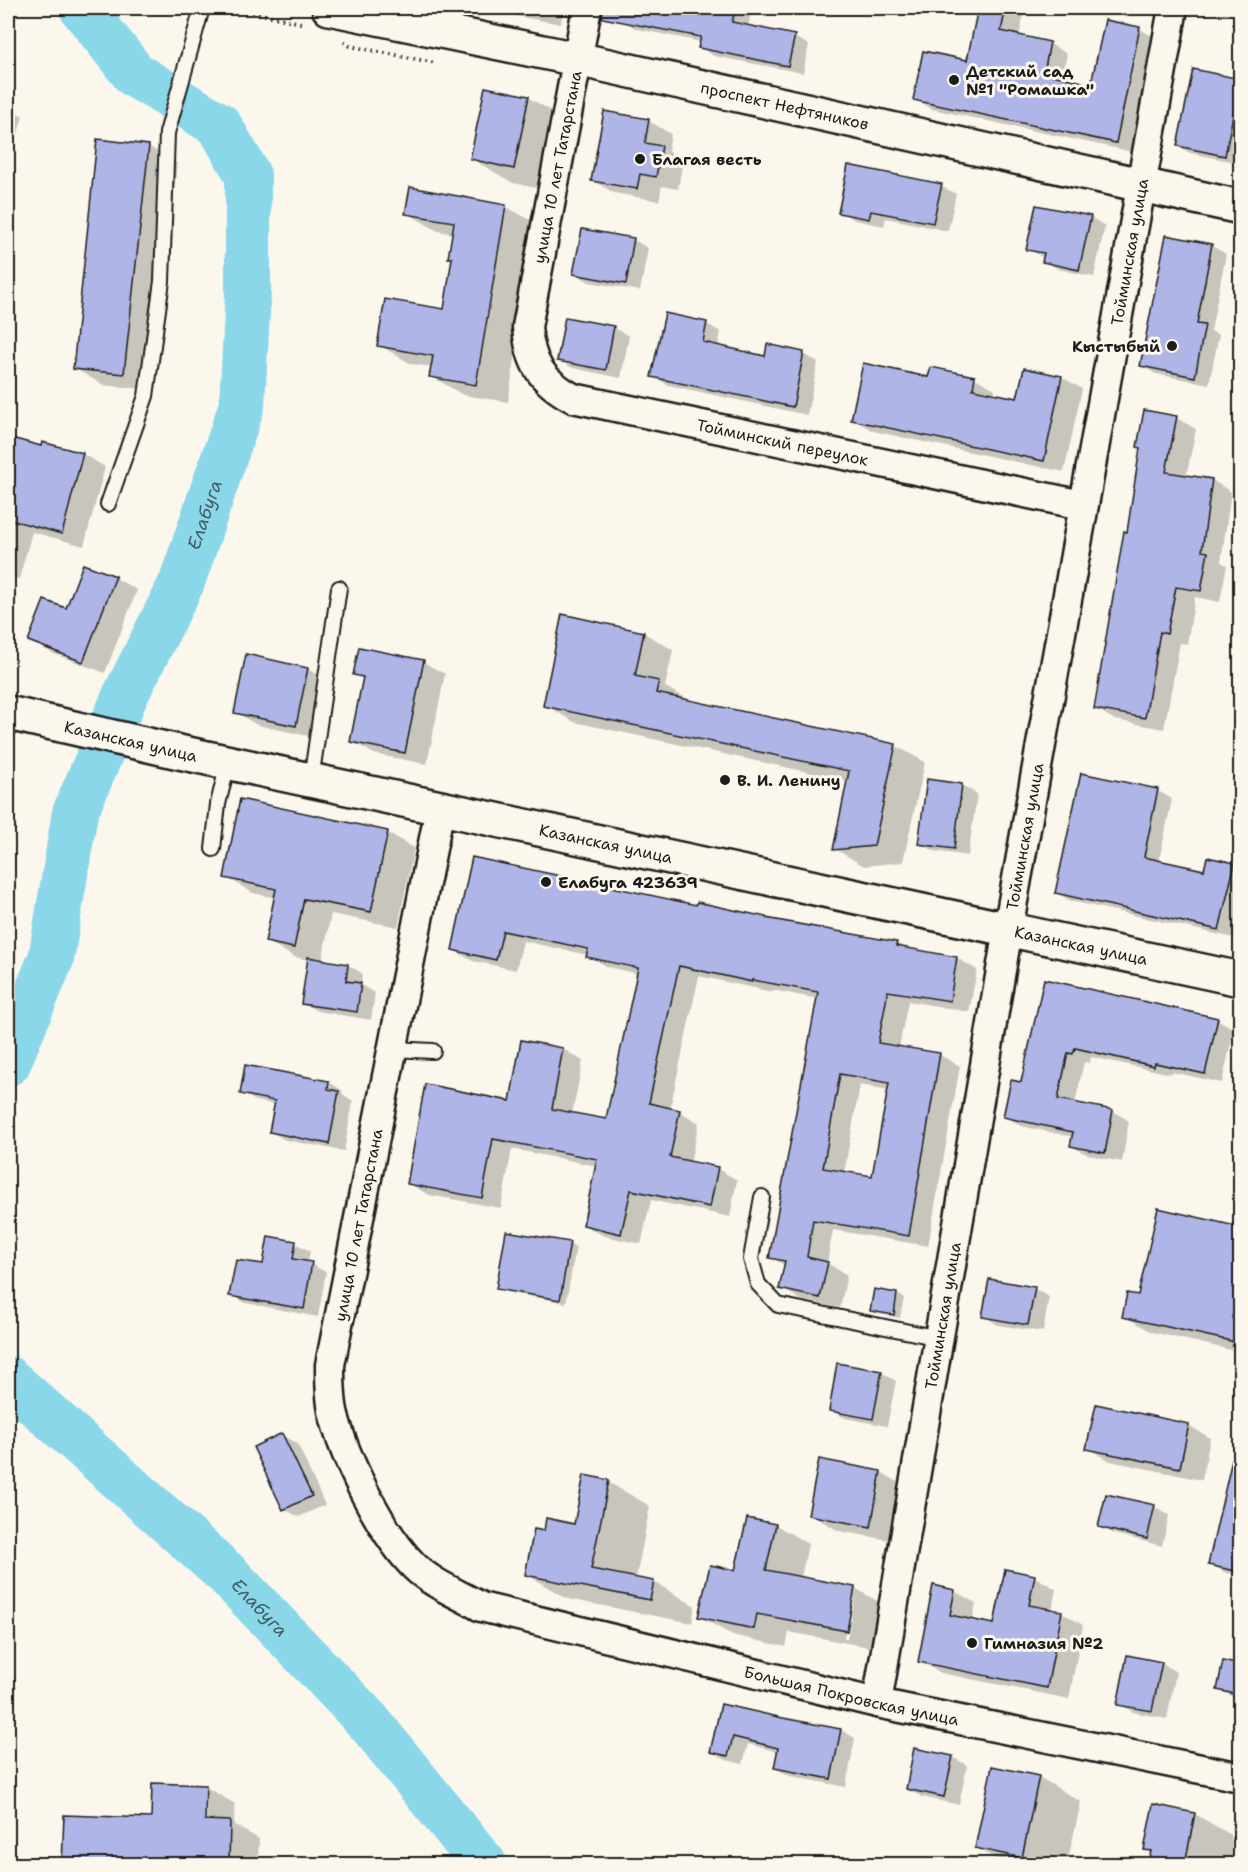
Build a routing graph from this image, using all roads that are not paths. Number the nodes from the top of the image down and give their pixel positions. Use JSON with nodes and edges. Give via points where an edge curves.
{"nodes":[{"id":1,"x":202,"y":8,"type":"edge"},
{"id":2,"x":329,"y":8,"type":"edge"},
{"id":3,"x":587,"y":8,"type":"edge"},
{"id":4,"x":1173,"y":8,"type":"edge"},
{"id":5,"x":577,"y":59,"type":"junction"},
{"id":6,"x":1143,"y":184,"type":"junction"},
{"id":7,"x":1240,"y":207,"type":"edge"},
{"id":8,"x":527,"y":327,"type":"joint"},
{"id":9,"x":108,"y":504,"type":"dead end"},
{"id":10,"x":1082,"y":505,"type":"junction"},
{"id":11,"x":339,"y":588,"type":"dead end"},
{"id":12,"x":8,"y":713,"type":"edge"},
{"id":13,"x":228,"y":762,"type":"junction"},
{"id":14,"x":311,"y":780,"type":"junction"},
{"id":15,"x":440,"y":808,"type":"junction"},
{"id":16,"x":213,"y":849,"type":"dead end"},
{"id":17,"x":1008,"y":929,"type":"junction"},
{"id":18,"x":1240,"y":979,"type":"edge"},
{"id":19,"x":392,"y":1049,"type":"junction"},
{"id":20,"x":433,"y":1051,"type":"dead end"},
{"id":21,"x":762,"y":1197,"type":"dead end"},
{"id":22,"x":939,"y":1338,"type":"junction"},
{"id":23,"x":465,"y":1598,"type":"joint"},
{"id":24,"x":877,"y":1703,"type":"junction"},
{"id":25,"x":1240,"y":1777,"type":"edge"}],
"edges":[{"from":1,"to":9,"type":"lane","via":[[167,133],[162,281],[146,396]]},
{"from":2,"to":5,"type":"street","name":"проспект Нефтяников"},
{"from":3,"to":5,"type":"street","name":"улица 10 лет Татарстана"},
{"from":4,"to":6,"type":"street","name":"Тойминская улица"},
{"from":5,"to":6,"type":"street","name":"проспект Нефтяников"},
{"from":5,"to":8,"type":"street","name":"улица 10 лет Татарстана"},
{"from":6,"to":7,"type":"street","name":"проспект Нефтяников"},
{"from":6,"to":10,"type":"street","name":"Тойминская улица"},
{"from":8,"to":10,"type":"street","name":"Тойминский переулок","via":[[534,362],[544,378],[573,398]]},
{"from":10,"to":17,"type":"street","name":"Тойминская улица"},
{"from":11,"to":14,"type":"lane"},
{"from":12,"to":13,"type":"street","name":"Казанская улица"},
{"from":13,"to":14,"type":"street","name":"Казанская улица"},
{"from":13,"to":16,"type":"lane"},
{"from":14,"to":15,"type":"street","name":"Казанская улица"},
{"from":15,"to":17,"type":"street","name":"Казанская улица"},
{"from":15,"to":19,"type":"street","name":"улица 10 лет Татарстана"},
{"from":17,"to":18,"type":"street","name":"Казанская улица"},
{"from":17,"to":22,"type":"street","name":"Тойминская улица"},
{"from":19,"to":20,"type":"lane"},
{"from":19,"to":23,"type":"street","name":"улица 10 лет Татарстана","via":[[330,1365],[330,1394],[340,1434],[379,1517],[414,1566]]},
{"from":21,"to":22,"type":"lane","via":[[751,1259],[758,1284],[778,1305]]},
{"from":22,"to":24,"type":"street","name":"Тойминская улица"},
{"from":23,"to":24,"type":"street","name":"Большая Покровская улица","via":[[481,1607]]},
{"from":24,"to":25,"type":"street","name":"Большая Покровская улица"}]}
